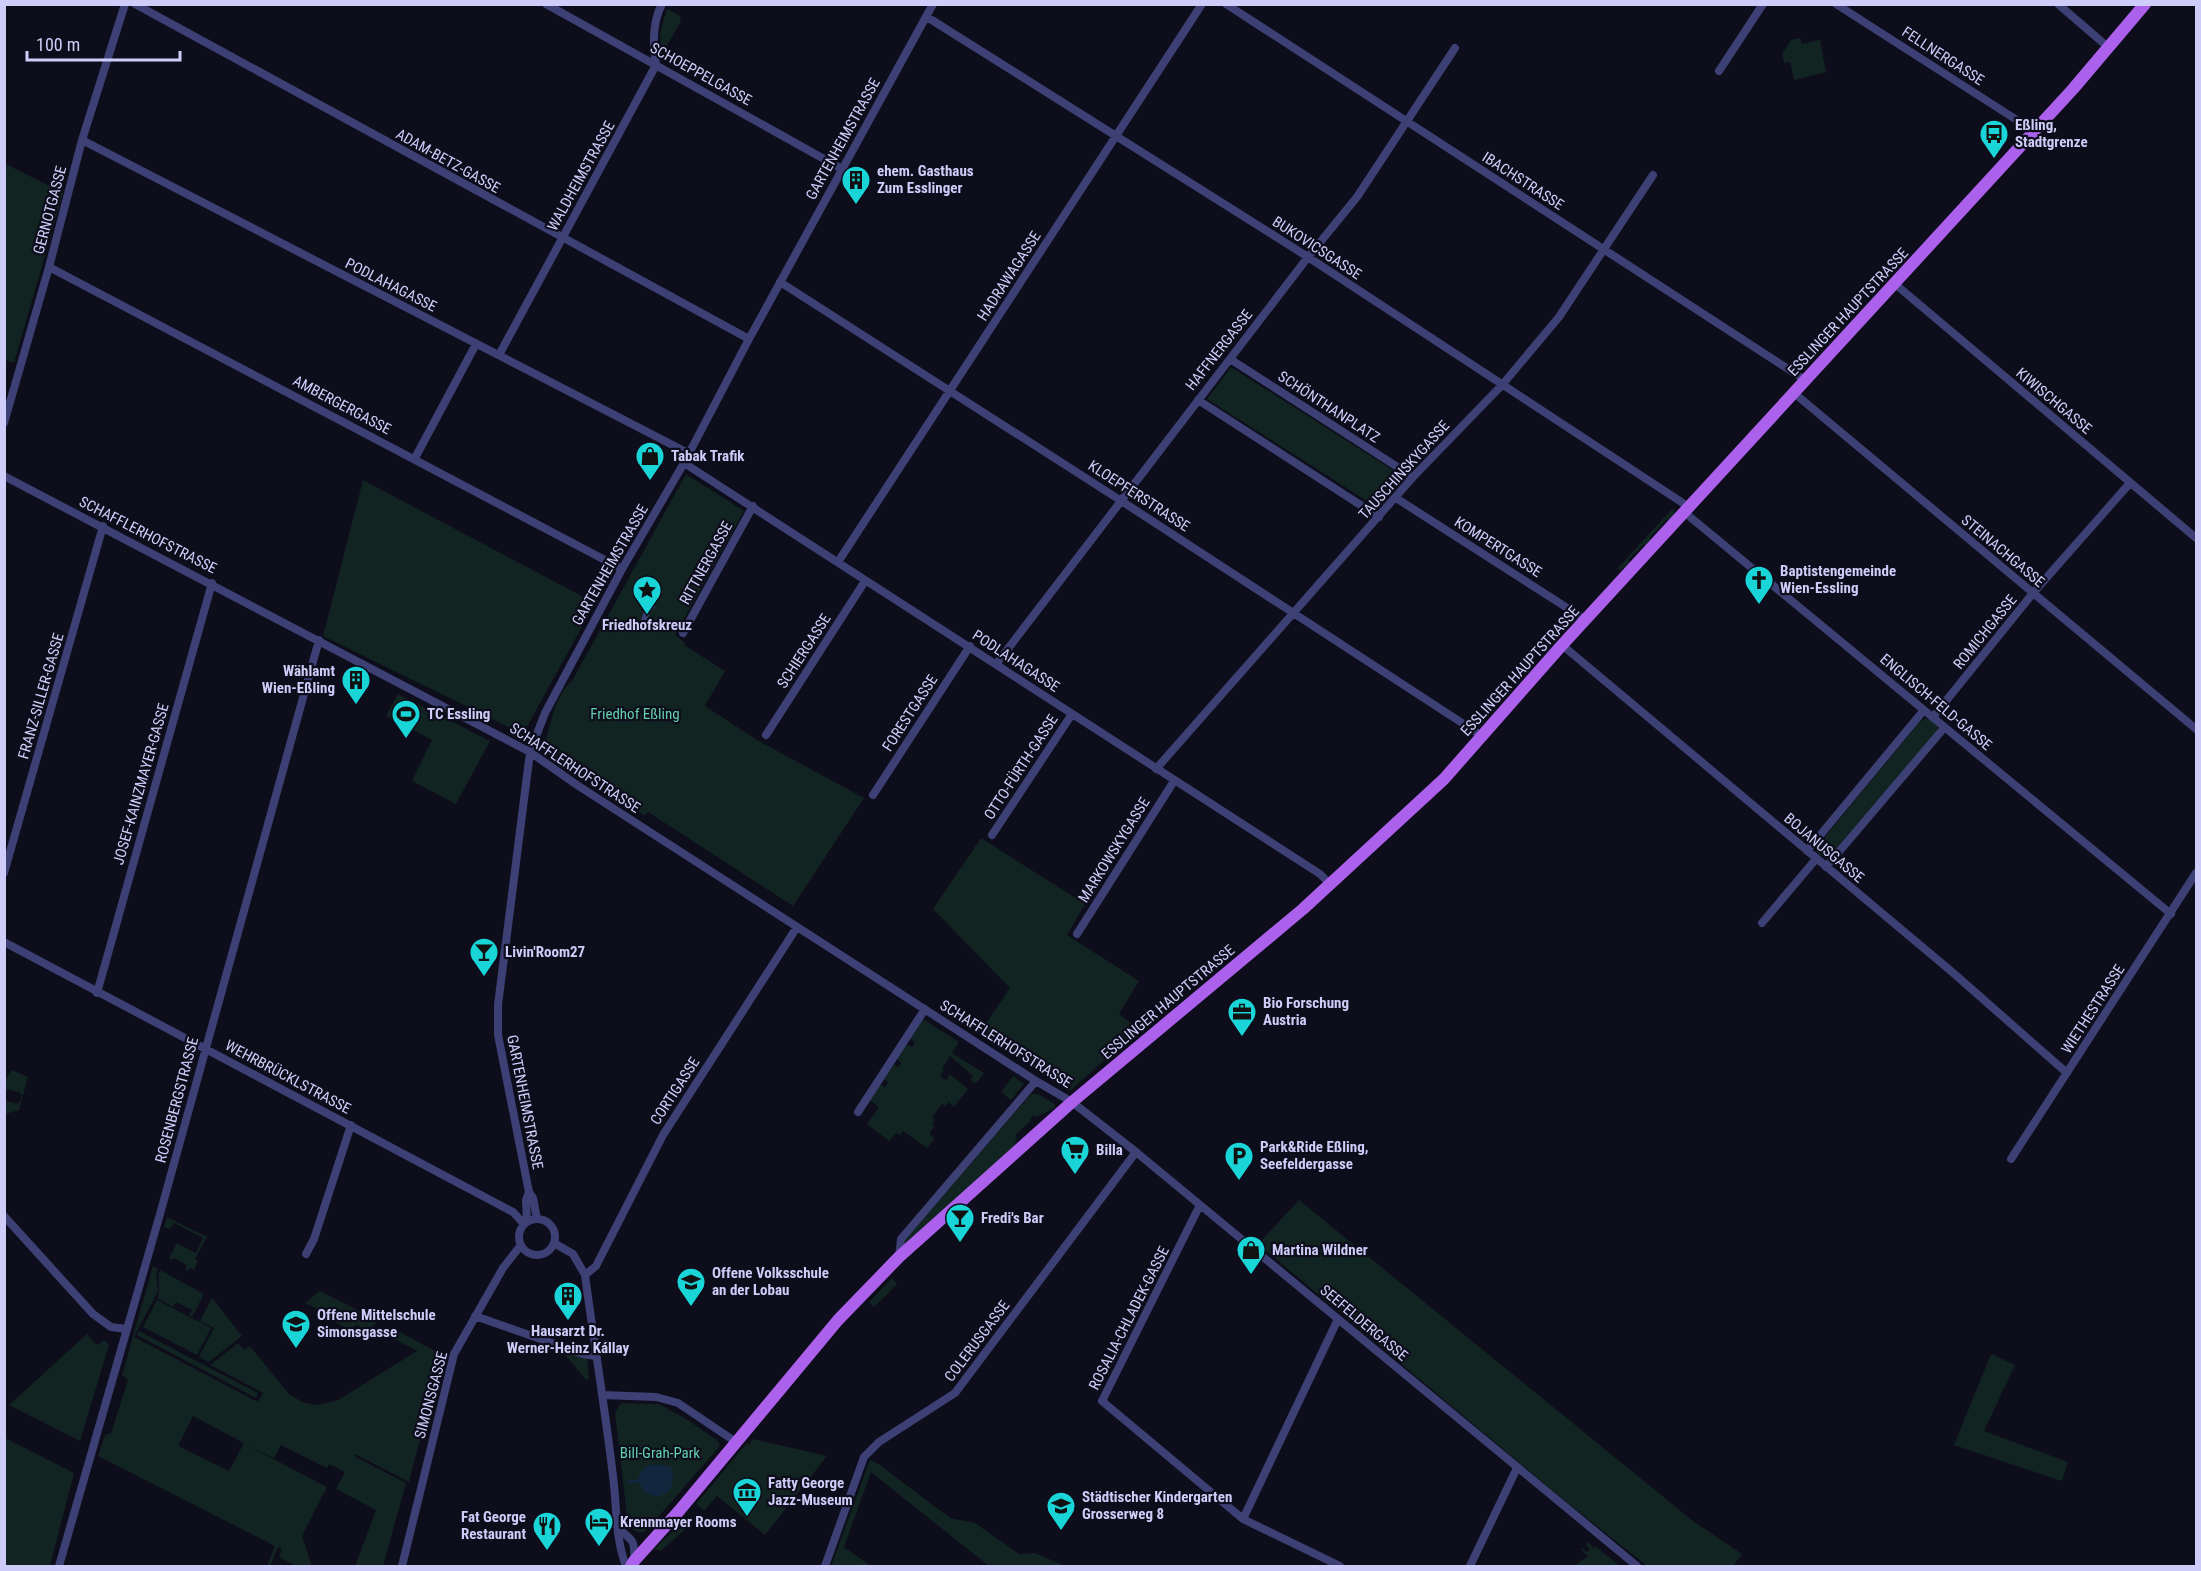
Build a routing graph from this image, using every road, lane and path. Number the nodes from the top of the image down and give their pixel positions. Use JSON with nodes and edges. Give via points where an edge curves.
{"nodes":[{"id":1,"x":124,"y":4,"type":"edge"},
{"id":2,"x":135,"y":4,"type":"edge"},
{"id":3,"x":546,"y":4,"type":"edge"},
{"id":4,"x":662,"y":4,"type":"edge"},
{"id":5,"x":933,"y":4,"type":"edge"},
{"id":6,"x":1202,"y":4,"type":"edge"},
{"id":7,"x":1226,"y":4,"type":"edge"},
{"id":8,"x":1763,"y":4,"type":"edge"},
{"id":9,"x":1836,"y":4,"type":"edge"},
{"id":10,"x":2058,"y":4,"type":"edge"},
{"id":11,"x":2145,"y":4,"type":"edge"},
{"id":12,"x":927,"y":17,"type":"junction"},
{"id":13,"x":1455,"y":48,"type":"dead end"},
{"id":14,"x":2109,"y":48,"type":"junction"},
{"id":15,"x":656,"y":65,"type":"junction"},
{"id":16,"x":1719,"y":72,"type":"dead end"},
{"id":17,"x":1406,"y":122,"type":"junction"},
{"id":18,"x":2032,"y":134,"type":"junction"},
{"id":19,"x":1117,"y":136,"type":"junction"},
{"id":20,"x":82,"y":140,"type":"junction"},
{"id":21,"x":842,"y":169,"type":"junction"},
{"id":22,"x":1653,"y":175,"type":"dead end"},
{"id":23,"x":562,"y":238,"type":"junction"},
{"id":24,"x":1604,"y":249,"type":"junction"},
{"id":25,"x":1308,"y":257,"type":"junction"},
{"id":26,"x":49,"y":267,"type":"junction"},
{"id":27,"x":780,"y":282,"type":"junction"},
{"id":28,"x":1895,"y":284,"type":"junction"},
{"id":29,"x":749,"y":339,"type":"junction"},
{"id":30,"x":476,"y":344,"type":"junction"},
{"id":31,"x":499,"y":355,"type":"junction"},
{"id":32,"x":1230,"y":359,"type":"junction"},
{"id":33,"x":1805,"y":380,"type":"junction"},
{"id":34,"x":1502,"y":385,"type":"junction"},
{"id":35,"x":950,"y":390,"type":"junction"},
{"id":36,"x":1794,"y":393,"type":"junction"},
{"id":37,"x":1198,"y":400,"type":"junction"},
{"id":38,"x":4,"y":423,"type":"edge"},
{"id":39,"x":688,"y":453,"type":"junction"},
{"id":40,"x":415,"y":458,"type":"junction"},
{"id":41,"x":684,"y":463,"type":"junction"},
{"id":42,"x":4,"y":476,"type":"edge"},
{"id":43,"x":1413,"y":477,"type":"junction"},
{"id":44,"x":2130,"y":483,"type":"junction"},
{"id":45,"x":1396,"y":498,"type":"junction"},
{"id":46,"x":1123,"y":502,"type":"junction"},
{"id":47,"x":753,"y":506,"type":"junction"},
{"id":48,"x":1686,"y":509,"type":"junction"},
{"id":49,"x":1379,"y":517,"type":"junction"},
{"id":50,"x":103,"y":526,"type":"junction"},
{"id":51,"x":2196,"y":538,"type":"edge"},
{"id":52,"x":838,"y":562,"type":"junction"},
{"id":53,"x":622,"y":569,"type":"junction"},
{"id":54,"x":865,"y":581,"type":"junction"},
{"id":55,"x":212,"y":583,"type":"junction"},
{"id":56,"x":2033,"y":593,"type":"junction"},
{"id":57,"x":652,"y":606,"type":"dead end"},
{"id":58,"x":1293,"y":613,"type":"junction"},
{"id":59,"x":1586,"y":620,"type":"junction"},
{"id":60,"x":644,"y":621,"type":"dead end"},
{"id":61,"x":683,"y":633,"type":"dead end"},
{"id":62,"x":319,"y":640,"type":"junction"},
{"id":63,"x":1562,"y":645,"type":"junction"},
{"id":64,"x":970,"y":646,"type":"junction"},
{"id":65,"x":997,"y":663,"type":"junction"},
{"id":66,"x":1924,"y":710,"type":"junction"},
{"id":67,"x":1072,"y":714,"type":"junction"},
{"id":68,"x":1933,"y":717,"type":"junction"},
{"id":69,"x":1944,"y":728,"type":"junction"},
{"id":70,"x":2196,"y":729,"type":"edge"},
{"id":71,"x":766,"y":735,"type":"dead end"},
{"id":72,"x":1482,"y":736,"type":"junction"},
{"id":73,"x":530,"y":752,"type":"junction"},
{"id":74,"x":1156,"y":769,"type":"junction"},
{"id":75,"x":1174,"y":781,"type":"junction"},
{"id":76,"x":873,"y":795,"type":"dead end"},
{"id":77,"x":992,"y":835,"type":"dead end"},
{"id":78,"x":1807,"y":851,"type":"junction"},
{"id":79,"x":1816,"y":858,"type":"junction"},
{"id":80,"x":1826,"y":867,"type":"junction"},
{"id":81,"x":4,"y":873,"type":"edge"},
{"id":82,"x":2196,"y":873,"type":"edge"},
{"id":83,"x":1330,"y":884,"type":"junction"},
{"id":84,"x":2171,"y":914,"type":"junction"},
{"id":85,"x":1762,"y":924,"type":"dead end"},
{"id":86,"x":797,"y":927,"type":"junction"},
{"id":87,"x":1077,"y":934,"type":"dead end"},
{"id":88,"x":4,"y":942,"type":"edge"},
{"id":89,"x":97,"y":993,"type":"junction"},
{"id":90,"x":925,"y":1009,"type":"junction"},
{"id":91,"x":206,"y":1048,"type":"junction"},
{"id":92,"x":2067,"y":1073,"type":"junction"},
{"id":93,"x":1036,"y":1081,"type":"junction"},
{"id":94,"x":1072,"y":1102,"type":"junction"},
{"id":95,"x":858,"y":1112,"type":"dead end"},
{"id":96,"x":351,"y":1125,"type":"junction"},
{"id":97,"x":1136,"y":1152,"type":"junction"},
{"id":98,"x":2011,"y":1159,"type":"dead end"},
{"id":99,"x":529,"y":1192,"type":"junction"},
{"id":100,"x":1200,"y":1205,"type":"junction"},
{"id":101,"x":4,"y":1216,"type":"edge"},
{"id":102,"x":537,"y":1219,"type":"junction"},
{"id":103,"x":525,"y":1223,"type":"junction"},
{"id":104,"x":554,"y":1243,"type":"junction"},
{"id":105,"x":521,"y":1245,"type":"junction"},
{"id":106,"x":306,"y":1254,"type":"dead end"},
{"id":107,"x":899,"y":1257,"type":"junction"},
{"id":108,"x":585,"y":1275,"type":"junction"},
{"id":109,"x":475,"y":1316,"type":"junction"},
{"id":110,"x":1338,"y":1319,"type":"junction"},
{"id":111,"x":126,"y":1329,"type":"junction"},
{"id":112,"x":596,"y":1356,"type":"junction"},
{"id":113,"x":602,"y":1395,"type":"junction"},
{"id":114,"x":736,"y":1442,"type":"junction"},
{"id":115,"x":1517,"y":1468,"type":"junction"},
{"id":116,"x":1243,"y":1519,"type":"junction"},
{"id":117,"x":620,"y":1530,"type":"junction"},
{"id":118,"x":656,"y":1537,"type":"junction"},
{"id":119,"x":633,"y":1539,"type":"junction"},
{"id":120,"x":630,"y":1565,"type":"edge"},
{"id":121,"x":59,"y":1566,"type":"edge"},
{"id":122,"x":402,"y":1566,"type":"edge"},
{"id":123,"x":825,"y":1566,"type":"edge"},
{"id":124,"x":1340,"y":1566,"type":"edge"},
{"id":125,"x":1470,"y":1566,"type":"edge"},
{"id":126,"x":1637,"y":1566,"type":"edge"}],
"edges":[{"from":1,"to":20,"type":"street","name":"GERNOTGASSE"},
{"from":2,"to":23,"type":"street","name":"ADAM-BETZ-GASSE"},
{"from":3,"to":15,"type":"street","name":"SCHOEPPELGASSE"},
{"from":4,"to":15,"type":"street","via":[[653,46]]},
{"from":5,"to":12,"type":"street","name":"GARTENHEIMSTRASSE"},
{"from":6,"to":19,"type":"street","name":"HADRAWAGASSE"},
{"from":7,"to":17,"type":"street","name":"IBACHSTRASSE"},
{"from":8,"to":16,"type":"street"},
{"from":9,"to":18,"type":"street","name":"FELLNERGASSE","via":[[2023,124]]},
{"from":10,"to":14,"type":"street"},
{"from":11,"to":14,"type":"main road","name":"ESSLINGER HAUPTSTRASSE"},
{"from":12,"to":19,"type":"street","name":"BUKOVICSGASSE"},
{"from":12,"to":21,"type":"street","name":"GARTENHEIMSTRASSE"},
{"from":13,"to":17,"type":"street","name":"HAFFNERGASSE"},
{"from":14,"to":18,"type":"main road","name":"ESSLINGER HAUPTSTRASSE"},
{"from":15,"to":21,"type":"street","name":"SCHOEPPELGASSE"},
{"from":15,"to":23,"type":"street","name":"WALDHEIMSTRASSE"},
{"from":17,"to":24,"type":"street","name":"IBACHSTRASSE"},
{"from":17,"to":25,"type":"street","name":"HAFFNERGASSE","via":[[1357,197]]},
{"from":18,"to":28,"type":"main road","name":"ESSLINGER HAUPTSTRASSE"},
{"from":19,"to":25,"type":"street","name":"BUKOVICSGASSE"},
{"from":19,"to":35,"type":"street","name":"HADRAWAGASSE"},
{"from":20,"to":26,"type":"street","name":"GERNOTGASSE"},
{"from":20,"to":30,"type":"street","name":"PODLAHAGASSE"},
{"from":21,"to":27,"type":"street","name":"GARTENHEIMSTRASSE"},
{"from":22,"to":24,"type":"street","name":"TAUSCHINSKYGASSE"},
{"from":23,"to":29,"type":"street","name":"ADAM-BETZ-GASSE"},
{"from":23,"to":31,"type":"street","name":"WALDHEIMSTRASSE"},
{"from":24,"to":33,"type":"street","name":"IBACHSTRASSE"},
{"from":24,"to":34,"type":"street","name":"TAUSCHINSKYGASSE","via":[[1559,317]]},
{"from":25,"to":32,"type":"street","name":"HAFFNERGASSE"},
{"from":25,"to":34,"type":"street","name":"BUKOVICSGASSE"},
{"from":26,"to":38,"type":"street","name":"GERNOTGASSE"},
{"from":26,"to":40,"type":"street","name":"AMBERGERGASSE"},
{"from":27,"to":29,"type":"street","name":"GARTENHEIMSTRASSE"},
{"from":27,"to":35,"type":"street","name":"KLOEPFERSTRASSE"},
{"from":28,"to":33,"type":"main road","name":"ESSLINGER HAUPTSTRASSE"},
{"from":28,"to":44,"type":"street","name":"KIWISCHGASSE"},
{"from":29,"to":39,"type":"street","name":"GARTENHEIMSTRASSE"},
{"from":30,"to":31,"type":"street","name":"PODLAHAGASSE"},
{"from":30,"to":40,"type":"street"},
{"from":31,"to":39,"type":"street","name":"PODLAHAGASSE"},
{"from":32,"to":37,"type":"street","name":"HAFFNERGASSE"},
{"from":32,"to":43,"type":"street","name":"SCHÖNTHANPLATZ"},
{"from":33,"to":36,"type":"main road","name":"ESSLINGER HAUPTSTRASSE"},
{"from":34,"to":43,"type":"street","name":"TAUSCHINSKYGASSE"},
{"from":34,"to":48,"type":"street","name":"BUKOVICSGASSE"},
{"from":35,"to":46,"type":"street","name":"KLOEPFERSTRASSE"},
{"from":35,"to":52,"type":"street","name":"HADRAWAGASSE"},
{"from":36,"to":48,"type":"main road","name":"ESSLINGER HAUPTSTRASSE"},
{"from":36,"to":56,"type":"street","name":"STEINACHGASSE"},
{"from":37,"to":46,"type":"street","name":"HAFFNERGASSE"},
{"from":37,"to":49,"type":"street"},
{"from":39,"to":41,"type":"street","name":"GARTENHEIMSTRASSE"},
{"from":40,"to":53,"type":"street","name":"AMBERGERGASSE"},
{"from":41,"to":47,"type":"street","name":"PODLAHAGASSE"},
{"from":41,"to":53,"type":"street","name":"GARTENHEIMSTRASSE"},
{"from":42,"to":50,"type":"street","name":"SCHAFFLERHOFSTRASSE"},
{"from":43,"to":45,"type":"street","name":"TAUSCHINSKYGASSE"},
{"from":44,"to":51,"type":"street","name":"KIWISCHGASSE"},
{"from":44,"to":56,"type":"street","name":"ROMICHGASSE"},
{"from":45,"to":49,"type":"street","name":"TAUSCHINSKYGASSE"},
{"from":45,"to":59,"type":"street","name":"KOMPERTGASSE"},
{"from":46,"to":58,"type":"street","name":"KLOEPFERSTRASSE"},
{"from":46,"to":65,"type":"street","name":"HAFFNERGASSE"},
{"from":47,"to":52,"type":"street","name":"PODLAHAGASSE"},
{"from":47,"to":61,"type":"street","name":"RITTNERGASSE"},
{"from":48,"to":59,"type":"main road","name":"ESSLINGER HAUPTSTRASSE"},
{"from":48,"to":66,"type":"street","name":"ENGLISCH-FELD-GASSE"},
{"from":49,"to":58,"type":"street","name":"TAUSCHINSKYGASSE"},
{"from":50,"to":55,"type":"street","name":"SCHAFFLERHOFSTRASSE"},
{"from":50,"to":81,"type":"street","name":"FRANZ-SILLER-GASSE"},
{"from":52,"to":54,"type":"street","name":"PODLAHAGASSE"},
{"from":53,"to":73,"type":"street","name":"GARTENHEIMSTRASSE","via":[[556,689]]},
{"from":54,"to":64,"type":"street","name":"PODLAHAGASSE"},
{"from":54,"to":71,"type":"street","name":"SCHIERGASSE"},
{"from":55,"to":62,"type":"street","name":"SCHAFFLERHOFSTRASSE"},
{"from":55,"to":89,"type":"street","name":"JOSEF-KAINZMAYER-GASSE"},
{"from":56,"to":68,"type":"street","name":"ROMICHGASSE"},
{"from":56,"to":70,"type":"street","name":"STEINACHGASSE"},
{"from":57,"to":60,"type":"street"},
{"from":58,"to":72,"type":"street","name":"KLOEPFERSTRASSE"},
{"from":58,"to":74,"type":"street","name":"TAUSCHINSKYGASSE"},
{"from":59,"to":63,"type":"main road","name":"ESSLINGER HAUPTSTRASSE"},
{"from":62,"to":73,"type":"street","name":"SCHAFFLERHOFSTRASSE"},
{"from":62,"to":91,"type":"street","name":"ROSENBERGSTRASSE"},
{"from":63,"to":72,"type":"main road","name":"ESSLINGER HAUPTSTRASSE"},
{"from":63,"to":78,"type":"street","name":"BOJANUSGASSE"},
{"from":64,"to":65,"type":"street","name":"PODLAHAGASSE"},
{"from":64,"to":76,"type":"street","name":"FORESTGASSE"},
{"from":65,"to":67,"type":"street","name":"PODLAHAGASSE"},
{"from":66,"to":68,"type":"street","name":"ENGLISCH-FELD-GASSE"},
{"from":66,"to":78,"type":"street"},
{"from":67,"to":74,"type":"street","name":"PODLAHAGASSE"},
{"from":67,"to":77,"type":"street","name":"OTTO-FÜRTH-GASSE"},
{"from":68,"to":69,"type":"street","name":"ENGLISCH-FELD-GASSE"},
{"from":69,"to":80,"type":"street"},
{"from":69,"to":84,"type":"street","name":"ENGLISCH-FELD-GASSE"},
{"from":72,"to":83,"type":"main road","name":"ESSLINGER HAUPTSTRASSE","via":[[1444,779]]},
{"from":73,"to":86,"type":"street","name":"SCHAFFLERHOFSTRASSE"},
{"from":73,"to":99,"type":"street","name":"GARTENHEIMSTRASSE","via":[[498,1005],[498,1035]]},
{"from":74,"to":75,"type":"street","name":"PODLAHAGASSE"},
{"from":75,"to":83,"type":"street","name":"PODLAHAGASSE"},
{"from":75,"to":87,"type":"street","name":"MARKOWSKYGASSE"},
{"from":78,"to":79,"type":"street","name":"BOJANUSGASSE"},
{"from":79,"to":80,"type":"street","name":"BOJANUSGASSE"},
{"from":79,"to":85,"type":"street"},
{"from":80,"to":92,"type":"street","name":"BOJANUSGASSE"},
{"from":82,"to":84,"type":"street","name":"WIETHESTRASSE"},
{"from":83,"to":94,"type":"main road","name":"ESSLINGER HAUPTSTRASSE"},
{"from":84,"to":92,"type":"street","name":"WIETHESTRASSE"},
{"from":86,"to":90,"type":"street","name":"SCHAFFLERHOFSTRASSE"},
{"from":86,"to":108,"type":"street","name":"CORTIGASSE","via":[[663,1135],[596,1266]]},
{"from":88,"to":89,"type":"street","name":"WEHRBRÜCKLSTRASSE"},
{"from":89,"to":91,"type":"street","name":"WEHRBRÜCKLSTRASSE"},
{"from":90,"to":93,"type":"street","name":"SCHAFFLERHOFSTRASSE"},
{"from":90,"to":95,"type":"street","name":"SCHAFFLERHOFSTRASSE"},
{"from":91,"to":96,"type":"street","name":"WEHRBRÜCKLSTRASSE"},
{"from":91,"to":111,"type":"street","name":"ROSENBERGSTRASSE"},
{"from":92,"to":98,"type":"street","name":"WIETHESTRASSE"},
{"from":93,"to":94,"type":"street","name":"SCHAFFLERHOFSTRASSE"},
{"from":93,"to":107,"type":"street","name":"ESSLINGER HAUPTSTRASSE","via":[[901,1239]]},
{"from":94,"to":97,"type":"street","name":"SEEFELDERGASSE"},
{"from":94,"to":107,"type":"main road","name":"ESSLINGER HAUPTSTRASSE"},
{"from":96,"to":103,"type":"street","name":"WEHRBRÜCKLSTRASSE","via":[[513,1212]]},
{"from":96,"to":106,"type":"street"},
{"from":97,"to":100,"type":"street","name":"SEEFELDERGASSE"},
{"from":97,"to":123,"type":"street","name":"COLERUSGASSE","via":[[955,1393],[864,1456]]},
{"from":99,"to":102,"type":"street","name":"GARTENHEIMSTRASSE"},
{"from":99,"to":103,"type":"street","name":"GARTENHEIMSTRASSE"},
{"from":100,"to":110,"type":"street","name":"SEEFELDERGASSE"},
{"from":100,"to":116,"type":"street","name":"ROSALIA-CHLADEK-GASSE","via":[[1102,1401]]},
{"from":101,"to":111,"type":"street","via":[[93,1314],[111,1327]]},
{"from":102,"to":103,"type":"street"},
{"from":102,"to":104,"type":"street","name":"GARTENHEIMSTRASSE","via":[[549,1223]]},
{"from":103,"to":105,"type":"street","name":"GARTENHEIMSTRASSE","via":[[519,1235]]},
{"from":104,"to":105,"type":"street","via":[[544,1253],[534,1254]]},
{"from":104,"to":108,"type":"street","name":"GARTENHEIMSTRASSE","via":[[573,1254]]},
{"from":105,"to":109,"type":"street","name":"SIMONSGASSE"},
{"from":107,"to":114,"type":"main road","name":"ESSLINGER HAUPTSTRASSE","via":[[838,1320]]},
{"from":108,"to":112,"type":"street","name":"GARTENHEIMSTRASSE"},
{"from":109,"to":112,"type":"street"},
{"from":109,"to":122,"type":"street","name":"SIMONSGASSE","via":[[454,1354]]},
{"from":110,"to":115,"type":"street","name":"SEEFELDERGASSE"},
{"from":110,"to":116,"type":"street"},
{"from":111,"to":121,"type":"street","name":"ROSENBERGSTRASSE"},
{"from":112,"to":113,"type":"street","name":"GARTENHEIMSTRASSE"},
{"from":113,"to":114,"type":"street","via":[[656,1397],[678,1403]]},
{"from":113,"to":117,"type":"street","name":"GARTENHEIMSTRASSE"},
{"from":114,"to":118,"type":"main road","name":"ESSLINGER HAUPTSTRASSE"},
{"from":115,"to":125,"type":"street"},
{"from":115,"to":126,"type":"street","name":"SEEFELDERGASSE"},
{"from":116,"to":124,"type":"street"},
{"from":117,"to":119,"type":"street"},
{"from":117,"to":120,"type":"street","name":"GARTENHEIMSTRASSE","via":[[618,1542]]},
{"from":118,"to":119,"type":"street"},
{"from":118,"to":120,"type":"main road","name":"ESSLINGER HAUPTSTRASSE"},
{"from":119,"to":120,"type":"street","via":[[635,1548]]}]}
